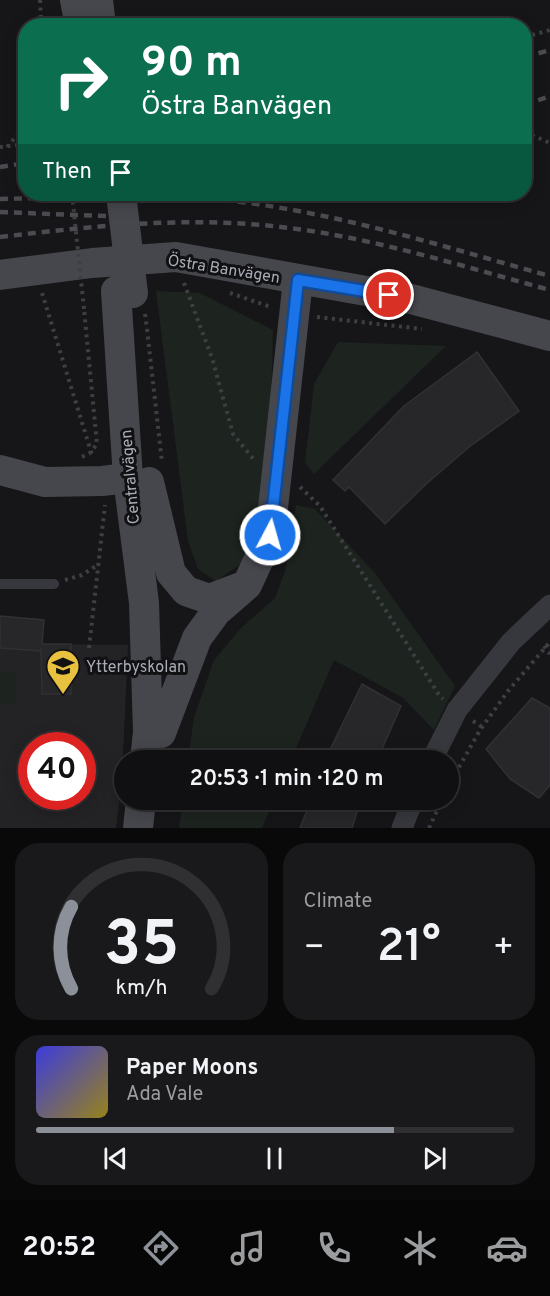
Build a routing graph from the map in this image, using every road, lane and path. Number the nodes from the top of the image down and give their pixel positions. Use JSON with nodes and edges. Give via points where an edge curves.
{"nodes":[{"id":1,"x":40,"y":0,"type":"edge"},
{"id":2,"x":75,"y":0,"type":"edge"},
{"id":3,"x":98,"y":0,"type":"edge"},
{"id":4,"x":41,"y":18,"type":"edge"},
{"id":5,"x":78,"y":18,"type":"edge"},
{"id":6,"x":99,"y":18,"type":"edge"},
{"id":7,"x":550,"y":30,"type":"edge"},
{"id":8,"x":532,"y":35,"type":"edge"},
{"id":9,"x":18,"y":134,"type":"edge"},
{"id":10,"x":532,"y":135,"type":"edge"},
{"id":11,"x":550,"y":143,"type":"edge"},
{"id":12,"x":18,"y":145,"type":"edge"},
{"id":13,"x":0,"y":147,"type":"edge"},
{"id":14,"x":7,"y":147,"type":"junction"},
{"id":15,"x":73,"y":201,"type":"edge"},
{"id":16,"x":105,"y":201,"type":"edge"},
{"id":17,"x":121,"y":201,"type":"edge"},
{"id":18,"x":0,"y":275,"type":"edge"},
{"id":19,"x":193,"y":280,"type":"dead end"},
{"id":20,"x":298,"y":280,"type":"junction"},
{"id":21,"x":40,"y":285,"type":"dead end"},
{"id":22,"x":124,"y":292,"type":"junction"},
{"id":23,"x":227,"y":292,"type":"dead end"},
{"id":24,"x":295,"y":315,"type":"junction"},
{"id":25,"x":424,"y":329,"type":"dead end"},
{"id":26,"x":550,"y":336,"type":"edge"},
{"id":27,"x":256,"y":462,"type":"dead end"},
{"id":28,"x":0,"y":470,"type":"edge"},
{"id":29,"x":138,"y":480,"type":"junction"},
{"id":30,"x":293,"y":480,"type":"dead end"},
{"id":31,"x":105,"y":508,"type":"dead end"},
{"id":32,"x":99,"y":564,"type":"junction"},
{"id":33,"x":0,"y":584,"type":"edge"},
{"id":34,"x":54,"y":584,"type":"joint"},
{"id":35,"x":247,"y":585,"type":"junction"},
{"id":36,"x":550,"y":605,"type":"edge"},
{"id":37,"x":550,"y":642,"type":"edge"},
{"id":38,"x":544,"y":646,"type":"junction"},
{"id":39,"x":89,"y":648,"type":"dead end"},
{"id":40,"x":550,"y":654,"type":"edge"},
{"id":41,"x":457,"y":710,"type":"junction"},
{"id":42,"x":159,"y":747,"type":"edge"},
{"id":43,"x":146,"y":750,"type":"edge"},
{"id":44,"x":437,"y":750,"type":"edge"},
{"id":45,"x":459,"y":767,"type":"edge"},
{"id":46,"x":140,"y":810,"type":"edge"},
{"id":47,"x":153,"y":810,"type":"edge"},
{"id":48,"x":408,"y":810,"type":"edge"},
{"id":49,"x":437,"y":810,"type":"edge"},
{"id":50,"x":138,"y":828,"type":"edge"},
{"id":51,"x":151,"y":828,"type":"edge"},
{"id":52,"x":402,"y":828,"type":"edge"},
{"id":53,"x":429,"y":828,"type":"edge"}],
"edges":[{"from":1,"to":4,"type":"path"},
{"from":2,"to":5,"type":"street"},
{"from":3,"to":6,"type":"street"},
{"from":7,"to":8,"type":"path"},
{"from":9,"to":14,"type":"path"},
{"from":10,"to":11,"type":"path"},
{"from":12,"to":14,"type":"path"},
{"from":13,"to":14,"type":"path"},
{"from":15,"to":21,"type":"path","bridge":true,"via":[[98,444],[90,453]]},
{"from":16,"to":22,"type":"street","name":"Centralvägen"},
{"from":17,"to":22,"type":"street","name":"Centralvägen","bridge":true},
{"from":18,"to":20,"type":"street","name":"Östra Banvägen","via":[[176,257]]},
{"from":19,"to":27,"type":"path","via":[[182,277],[212,358],[233,434]]},
{"from":20,"to":24,"type":"street"},
{"from":20,"to":26,"type":"street","name":"Östra Banvägen","via":[[411,299]]},
{"from":22,"to":29,"type":"street","name":"Centralvägen"},
{"from":23,"to":24,"type":"path"},
{"from":24,"to":25,"type":"path"},
{"from":24,"to":35,"type":"street","via":[[270,535]]},
{"from":28,"to":29,"type":"street","via":[[45,482]]},
{"from":29,"to":35,"type":"street","via":[[171,573],[186,591],[209,599]]},
{"from":29,"to":42,"type":"street","name":"Centralvägen","via":[[161,604]]},
{"from":29,"to":43,"type":"street","name":"Centralvägen"},
{"from":30,"to":41,"type":"path","via":[[320,506],[439,695]]},
{"from":31,"to":32,"type":"path"},
{"from":32,"to":34,"type":"path","via":[[82,575]]},
{"from":32,"to":39,"type":"path"},
{"from":33,"to":34,"type":"lane"},
{"from":35,"to":42,"type":"street","via":[[216,612],[197,638]]},
{"from":36,"to":41,"type":"street","via":[[511,642]]},
{"from":37,"to":38,"type":"path"},
{"from":38,"to":40,"type":"path"},
{"from":38,"to":45,"type":"path","via":[[480,730]]},
{"from":41,"to":44,"type":"street"},
{"from":46,"to":50,"type":"street"},
{"from":47,"to":51,"type":"street"},
{"from":48,"to":52,"type":"street"},
{"from":49,"to":53,"type":"path"}]}
